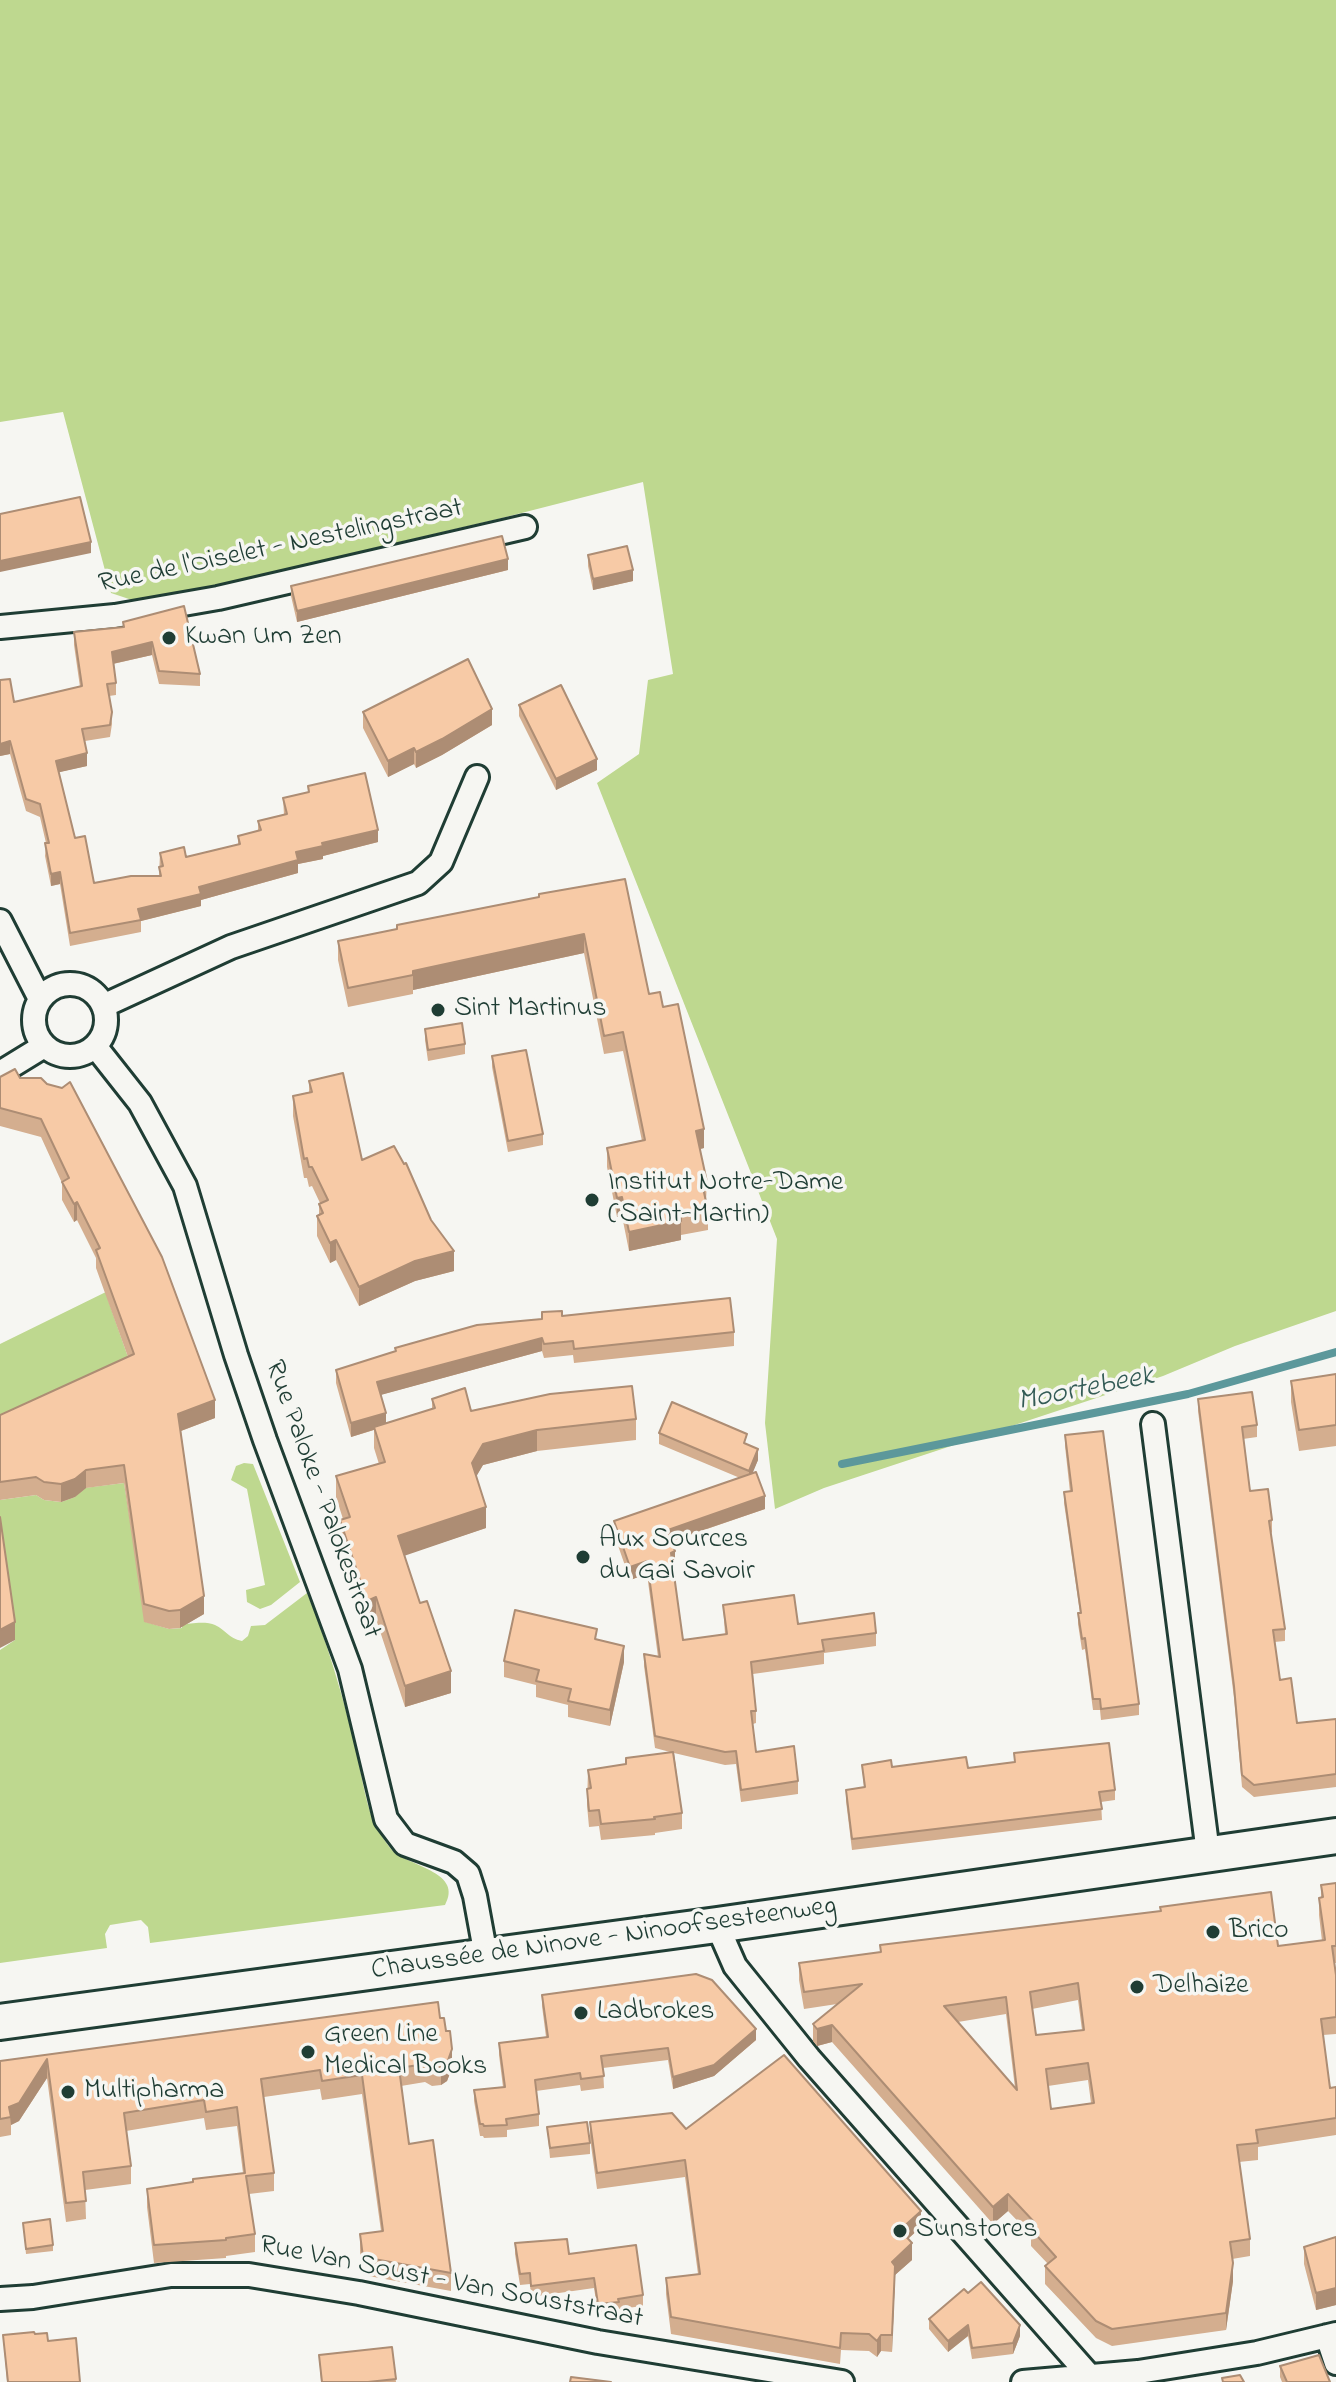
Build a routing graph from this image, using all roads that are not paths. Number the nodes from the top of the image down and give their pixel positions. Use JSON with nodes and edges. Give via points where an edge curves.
{"nodes":[{"id":1,"x":525,"y":527,"type":"dead end"},
{"id":2,"x":0,"y":627,"type":"edge"},
{"id":3,"x":477,"y":777,"type":"dead end"},
{"id":4,"x":0,"y":921,"type":"edge"},
{"id":5,"x":40,"y":999,"type":"junction"},
{"id":6,"x":103,"y":1006,"type":"junction"},
{"id":7,"x":44,"y":1046,"type":"junction"},
{"id":8,"x":95,"y":1046,"type":"junction"},
{"id":9,"x":0,"y":1073,"type":"edge"},
{"id":10,"x":1153,"y":1424,"type":"dead end"},
{"id":11,"x":1336,"y":1836,"type":"edge"},
{"id":12,"x":1208,"y":1853,"type":"junction"},
{"id":13,"x":717,"y":1925,"type":"junction"},
{"id":14,"x":486,"y":1956,"type":"junction"},
{"id":15,"x":0,"y":2022,"type":"edge"},
{"id":16,"x":0,"y":2299,"type":"edge"},
{"id":17,"x":1331,"y":2335,"type":"edge"},
{"id":18,"x":1336,"y":2363,"type":"edge"},
{"id":19,"x":1092,"y":2379,"type":"edge"},
{"id":20,"x":842,"y":2382,"type":"edge"},
{"id":21,"x":1023,"y":2382,"type":"edge"}],
"edges":[{"from":1,"to":2,"type":"street","name":"Rue de l'Oiselet - Nestelingstraat","via":[[218,598],[115,616]]},
{"from":3,"to":6,"type":"street","via":[[441,862],[418,883],[231,947]]},
{"from":4,"to":5,"type":"street"},
{"from":5,"to":6,"type":"street","via":[[49,990],[74,984],[97,995]]},
{"from":5,"to":7,"type":"street","via":[[33,1023]]},
{"from":6,"to":8,"type":"street","via":[[106,1020]]},
{"from":7,"to":8,"type":"street","via":[[64,1056]]},
{"from":7,"to":9,"type":"street"},
{"from":8,"to":14,"type":"street","name":"Rue Paloke - Palokestraat","via":[[140,1103],[185,1186],[250,1397],[350,1669],[386,1819],[405,1844],[454,1862],[468,1874]]},
{"from":10,"to":12,"type":"street"},
{"from":11,"to":12,"type":"main road","name":"Chaussée de Ninove - Ninoofsesteenweg"},
{"from":12,"to":13,"type":"main road","name":"Chaussée de Ninove - Ninoofsesteenweg"},
{"from":13,"to":14,"type":"main road","name":"Chaussée de Ninove - Ninoofsesteenweg"},
{"from":13,"to":19,"type":"street","via":[[735,1966],[789,2034]]},
{"from":14,"to":15,"type":"main road","name":"Chaussée de Ninove - Ninoofsesteenweg"},
{"from":16,"to":20,"type":"street","name":"Rue Van Soust - Van Souststraat","via":[[171,2275],[249,2275]]},
{"from":17,"to":18,"type":"street"},
{"from":17,"to":19,"type":"street","via":[[1257,2353]]},
{"from":19,"to":21,"type":"street"}]}
